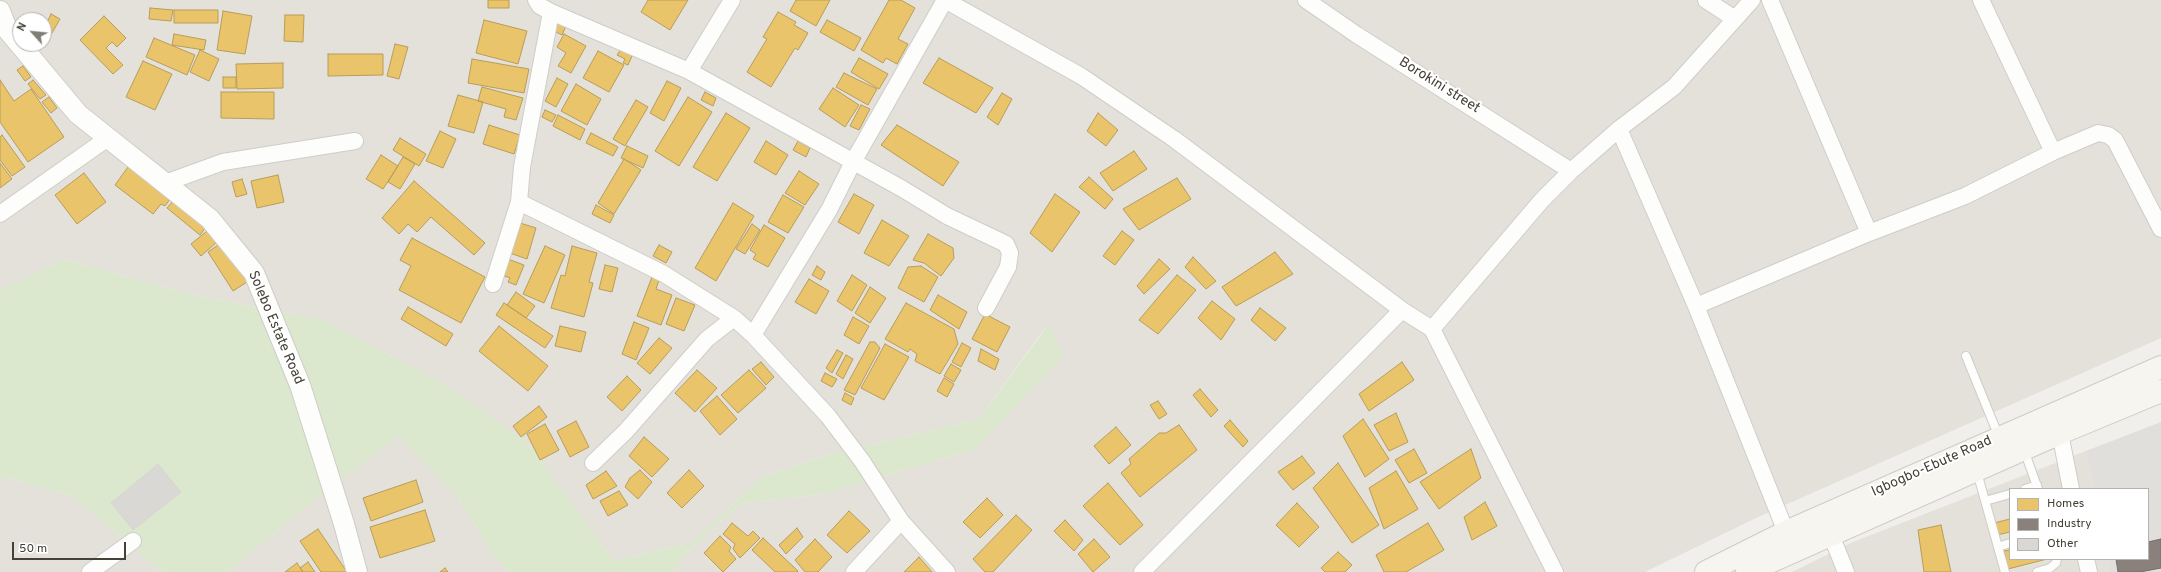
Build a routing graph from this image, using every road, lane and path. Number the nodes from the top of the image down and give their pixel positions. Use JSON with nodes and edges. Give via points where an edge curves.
{"nodes":[{"id":1,"x":536,"y":0,"type":"edge"},
{"id":2,"x":732,"y":0,"type":"edge"},
{"id":3,"x":945,"y":0,"type":"edge"},
{"id":4,"x":1306,"y":0,"type":"edge"},
{"id":5,"x":1706,"y":0,"type":"edge"},
{"id":6,"x":1752,"y":0,"type":"edge"},
{"id":7,"x":1770,"y":0,"type":"edge"},
{"id":8,"x":1981,"y":0,"type":"edge"},
{"id":9,"x":0,"y":12,"type":"edge"},
{"id":10,"x":551,"y":12,"type":"junction"},
{"id":11,"x":1735,"y":18,"type":"junction"},
{"id":12,"x":689,"y":71,"type":"junction"},
{"id":13,"x":1619,"y":129,"type":"junction"},
{"id":14,"x":108,"y":138,"type":"junction"},
{"id":15,"x":355,"y":141,"type":"dead end"},
{"id":16,"x":2053,"y":152,"type":"junction"},
{"id":17,"x":853,"y":162,"type":"junction"},
{"id":18,"x":1572,"y":171,"type":"junction"},
{"id":19,"x":165,"y":183,"type":"junction"},
{"id":20,"x":519,"y":202,"type":"junction"},
{"id":21,"x":0,"y":214,"type":"edge"},
{"id":22,"x":2161,"y":229,"type":"edge"},
{"id":23,"x":1869,"y":233,"type":"junction"},
{"id":24,"x":493,"y":284,"type":"dead end"},
{"id":25,"x":1696,"y":306,"type":"junction"},
{"id":26,"x":986,"y":308,"type":"dead end"},
{"id":27,"x":1402,"y":310,"type":"junction"},
{"id":28,"x":734,"y":318,"type":"junction"},
{"id":29,"x":1432,"y":329,"type":"junction"},
{"id":30,"x":753,"y":335,"type":"junction"},
{"id":31,"x":1966,"y":356,"type":"dead end"},
{"id":32,"x":2161,"y":367,"type":"edge"},
{"id":33,"x":2120,"y":385,"type":"junction"},
{"id":34,"x":2161,"y":392,"type":"edge"},
{"id":35,"x":2128,"y":406,"type":"junction"},
{"id":36,"x":2060,"y":433,"type":"junction"},
{"id":37,"x":1999,"y":438,"type":"junction"},
{"id":38,"x":2024,"y":449,"type":"junction"},
{"id":39,"x":593,"y":463,"type":"dead end"},
{"id":40,"x":1977,"y":471,"type":"junction"},
{"id":41,"x":2037,"y":487,"type":"edge"},
{"id":42,"x":2071,"y":488,"type":"edge"},
{"id":43,"x":2009,"y":494,"type":"edge"},
{"id":44,"x":1985,"y":501,"type":"junction"},
{"id":45,"x":901,"y":521,"type":"junction"},
{"id":46,"x":1786,"y":532,"type":"junction"},
{"id":47,"x":1831,"y":535,"type":"junction"},
{"id":48,"x":133,"y":541,"type":"dead end"},
{"id":49,"x":2009,"y":543,"type":"edge"},
{"id":50,"x":1998,"y":547,"type":"junction"},
{"id":51,"x":2057,"y":560,"type":"edge"},
{"id":52,"x":2086,"y":560,"type":"edge"},
{"id":53,"x":90,"y":572,"type":"edge"},
{"id":54,"x":357,"y":572,"type":"edge"},
{"id":55,"x":854,"y":572,"type":"edge"},
{"id":56,"x":947,"y":572,"type":"edge"},
{"id":57,"x":1142,"y":572,"type":"edge"},
{"id":58,"x":1555,"y":572,"type":"edge"},
{"id":59,"x":1706,"y":572,"type":"edge"},
{"id":60,"x":1747,"y":572,"type":"edge"},
{"id":61,"x":1846,"y":572,"type":"edge"},
{"id":62,"x":2005,"y":572,"type":"edge"},
{"id":63,"x":2037,"y":572,"type":"edge"},
{"id":64,"x":2088,"y":572,"type":"edge"}],
"edges":[{"from":1,"to":10,"type":"street","via":[[540,6]]},
{"from":2,"to":12,"type":"street"},
{"from":3,"to":17,"type":"street"},
{"from":3,"to":27,"type":"street","via":[[1081,76],[1221,174]]},
{"from":4,"to":18,"type":"street","name":"Borokini street"},
{"from":5,"to":11,"type":"street"},
{"from":6,"to":11,"type":"street"},
{"from":7,"to":23,"type":"street"},
{"from":8,"to":16,"type":"street"},
{"from":9,"to":14,"type":"street","name":"Solebo Estate Road","via":[[8,29],[78,114]]},
{"from":10,"to":12,"type":"street"},
{"from":10,"to":20,"type":"street","via":[[522,167]]},
{"from":11,"to":13,"type":"street","via":[[1674,87]]},
{"from":12,"to":17,"type":"street"},
{"from":13,"to":18,"type":"street"},
{"from":13,"to":25,"type":"street"},
{"from":14,"to":19,"type":"street","name":"Solebo Estate Road"},
{"from":14,"to":21,"type":"street"},
{"from":15,"to":19,"type":"street","via":[[223,162]]},
{"from":16,"to":22,"type":"street","via":[[2098,133],[2108,135],[2115,140]]},
{"from":16,"to":23,"type":"street","via":[[1965,196]]},
{"from":17,"to":26,"type":"street","via":[[947,216],[1006,244],[1010,253],[1008,267]]},
{"from":17,"to":30,"type":"street","via":[[829,210]]},
{"from":18,"to":29,"type":"street","via":[[1542,200]]},
{"from":19,"to":54,"type":"street","name":"Solebo Estate Road","via":[[210,219],[254,273],[300,385]]},
{"from":20,"to":24,"type":"street"},
{"from":20,"to":28,"type":"street","via":[[664,274]]},
{"from":23,"to":25,"type":"street"},
{"from":25,"to":46,"type":"street"},
{"from":27,"to":29,"type":"street"},
{"from":27,"to":57,"type":"street"},
{"from":28,"to":30,"type":"street"},
{"from":28,"to":39,"type":"street","via":[[707,339],[626,431]]},
{"from":29,"to":58,"type":"street"},
{"from":30,"to":45,"type":"street","via":[[828,416],[862,461]]},
{"from":31,"to":37,"type":"lane"},
{"from":32,"to":33,"type":"main road","name":"Igbogbo-Ebute Road"},
{"from":33,"to":35,"type":"main road"},
{"from":33,"to":37,"type":"main road","name":"Igbogbo-Ebute Road"},
{"from":34,"to":35,"type":"main road","name":"Igbogbo-Ebute Road"},
{"from":35,"to":36,"type":"main road","name":"Igbogbo-Ebute Road"},
{"from":36,"to":38,"type":"main road","name":"Igbogbo-Ebute Road"},
{"from":36,"to":42,"type":"street"},
{"from":37,"to":46,"type":"main road","name":"Igbogbo-Ebute Road"},
{"from":38,"to":40,"type":"main road","name":"Igbogbo-Ebute Road"},
{"from":38,"to":41,"type":"lane"},
{"from":40,"to":44,"type":"lane"},
{"from":40,"to":47,"type":"main road","name":"Igbogbo-Ebute Road"},
{"from":43,"to":44,"type":"lane"},
{"from":44,"to":50,"type":"lane"},
{"from":45,"to":55,"type":"street"},
{"from":45,"to":56,"type":"street"},
{"from":46,"to":59,"type":"main road","name":"Igbogbo-Ebute Road"},
{"from":47,"to":60,"type":"main road","name":"Igbogbo-Ebute Road"},
{"from":47,"to":61,"type":"street"},
{"from":48,"to":53,"type":"street"},
{"from":49,"to":50,"type":"lane"},
{"from":50,"to":62,"type":"lane"},
{"from":51,"to":63,"type":"lane","via":[[2050,568]]},
{"from":52,"to":64,"type":"street"}]}
